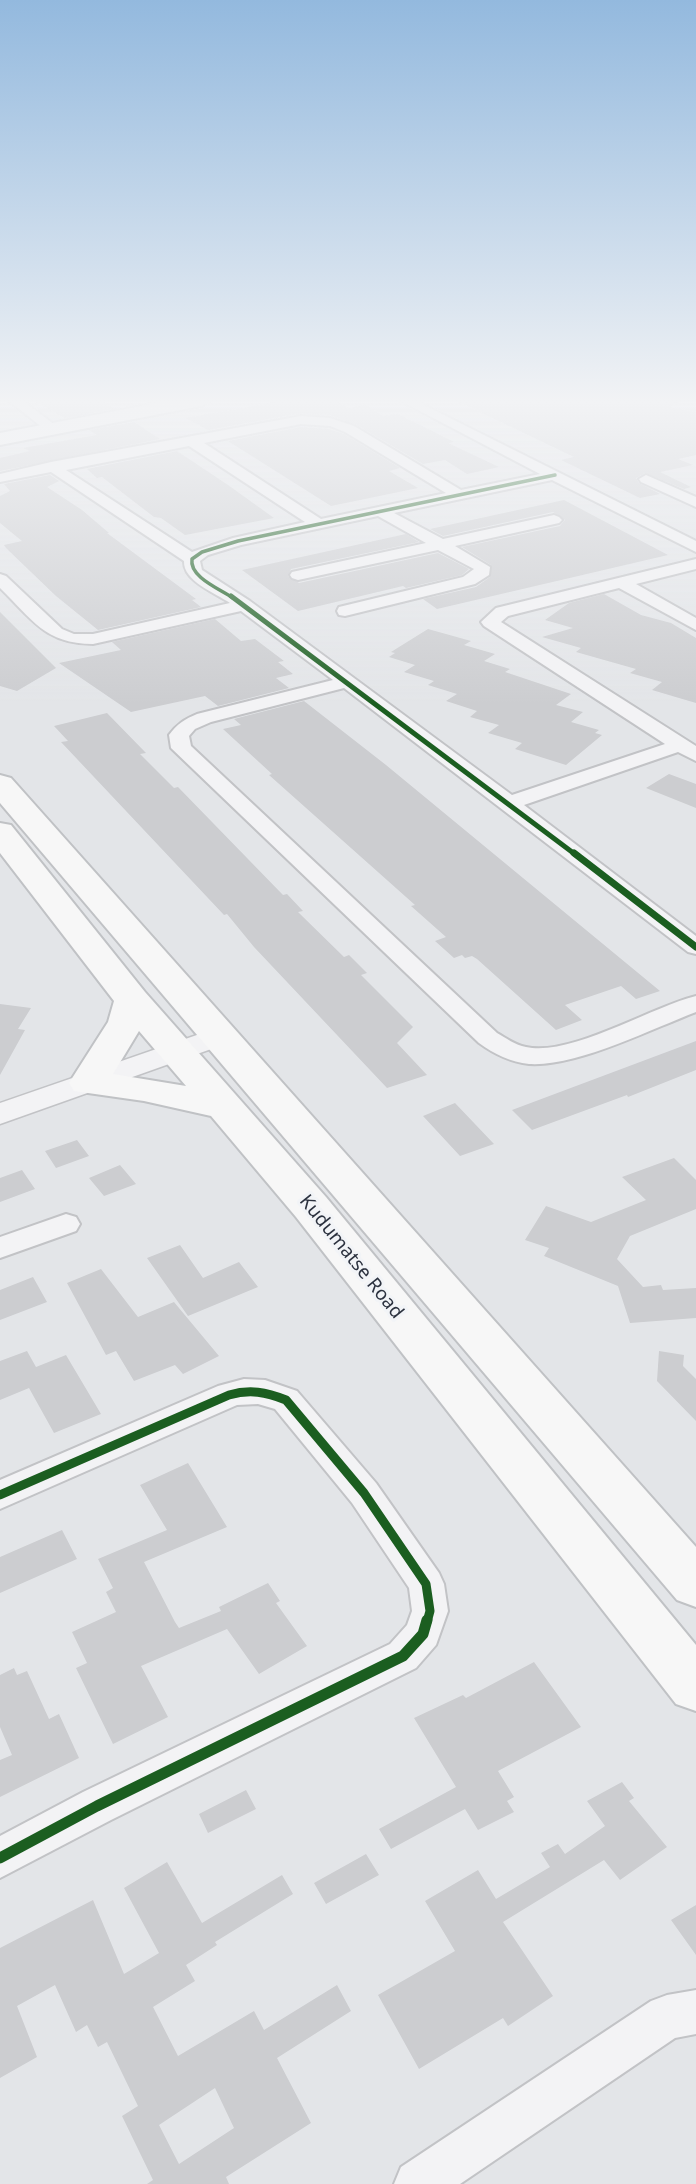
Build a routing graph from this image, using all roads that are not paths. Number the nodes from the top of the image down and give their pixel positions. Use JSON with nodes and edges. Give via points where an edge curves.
{"nodes":[{"id":1,"x":105,"y":502,"type":"edge"},
{"id":2,"x":284,"y":502,"type":"edge"},
{"id":3,"x":427,"y":502,"type":"edge"},
{"id":4,"x":608,"y":502,"type":"edge"},
{"id":5,"x":381,"y":512,"type":"junction"},
{"id":6,"x":554,"y":520,"type":"dead end"},
{"id":7,"x":318,"y":524,"type":"junction"},
{"id":8,"x":441,"y":544,"type":"junction"},
{"id":9,"x":696,"y":547,"type":"edge"},
{"id":10,"x":192,"y":559,"type":"junction"},
{"id":11,"x":696,"y":564,"type":"edge"},
{"id":12,"x":298,"y":575,"type":"dead end"},
{"id":13,"x":0,"y":579,"type":"edge"},
{"id":14,"x":621,"y":582,"type":"junction"},
{"id":15,"x":244,"y":605,"type":"junction"},
{"id":16,"x":345,"y":611,"type":"dead end"},
{"id":17,"x":696,"y":625,"type":"edge"},
{"id":18,"x":346,"y":682,"type":"junction"},
{"id":19,"x":688,"y":750,"type":"edge"},
{"id":20,"x":0,"y":784,"type":"edge"},
{"id":21,"x":509,"y":803,"type":"junction"},
{"id":22,"x":0,"y":832,"type":"edge"},
{"id":23,"x":696,"y":947,"type":"edge"},
{"id":24,"x":132,"y":1000,"type":"junction"},
{"id":25,"x":696,"y":1003,"type":"edge"},
{"id":26,"x":220,"y":1037,"type":"junction"},
{"id":27,"x":175,"y":1050,"type":"junction"},
{"id":28,"x":88,"y":1083,"type":"junction"},
{"id":29,"x":224,"y":1107,"type":"junction"},
{"id":30,"x":0,"y":1114,"type":"edge"},
{"id":31,"x":66,"y":1224,"type":"dead end"},
{"id":32,"x":0,"y":1248,"type":"edge"},
{"id":33,"x":0,"y":1495,"type":"edge"},
{"id":34,"x":696,"y":1584,"type":"edge"},
{"id":35,"x":696,"y":1686,"type":"edge"},
{"id":36,"x":0,"y":1858,"type":"edge"},
{"id":37,"x":696,"y":2012,"type":"edge"},
{"id":38,"x":418,"y":2184,"type":"edge"}],
"edges":[{"from":1,"to":10,"type":"street"},
{"from":2,"to":7,"type":"street"},
{"from":3,"to":5,"type":"street"},
{"from":4,"to":9,"type":"street"},
{"from":5,"to":7,"type":"street"},
{"from":5,"to":8,"type":"street"},
{"from":6,"to":8,"type":"street"},
{"from":7,"to":10,"type":"street","via":[[215,548]]},
{"from":8,"to":12,"type":"street"},
{"from":8,"to":16,"type":"street","via":[[483,572],[470,581]]},
{"from":10,"to":15,"type":"street","via":[[195,573]]},
{"from":11,"to":14,"type":"street"},
{"from":13,"to":15,"type":"street","via":[[55,633],[72,639],[93,639]]},
{"from":14,"to":17,"type":"street"},
{"from":14,"to":19,"type":"street","via":[[502,612],[490,622]]},
{"from":15,"to":18,"type":"street"},
{"from":18,"to":21,"type":"street"},
{"from":18,"to":25,"type":"street","via":[[204,718],[179,735],[181,748],[507,1051],[531,1056],[558,1054]]},
{"from":19,"to":21,"type":"street"},
{"from":20,"to":26,"type":"main road"},
{"from":21,"to":23,"type":"street"},
{"from":22,"to":24,"type":"main road","name":"Kudumatse Road"},
{"from":24,"to":27,"type":"main road","name":"Kudumatse Road"},
{"from":24,"to":28,"type":"main road","via":[[127,1022]]},
{"from":26,"to":27,"type":"street"},
{"from":26,"to":34,"type":"main road"},
{"from":27,"to":28,"type":"street"},
{"from":27,"to":29,"type":"main road","name":"Kudumatse Road"},
{"from":28,"to":29,"type":"main road","via":[[144,1088]]},
{"from":28,"to":30,"type":"street"},
{"from":29,"to":35,"type":"main road","name":"Kudumatse Road","via":[[311,1207]]},
{"from":31,"to":32,"type":"street"},
{"from":33,"to":36,"type":"street","via":[[229,1395],[248,1389],[268,1393],[286,1400],[364,1493],[426,1584],[430,1611],[423,1634],[403,1656]]},
{"from":37,"to":38,"type":"street","via":[[667,2017]]}]}
